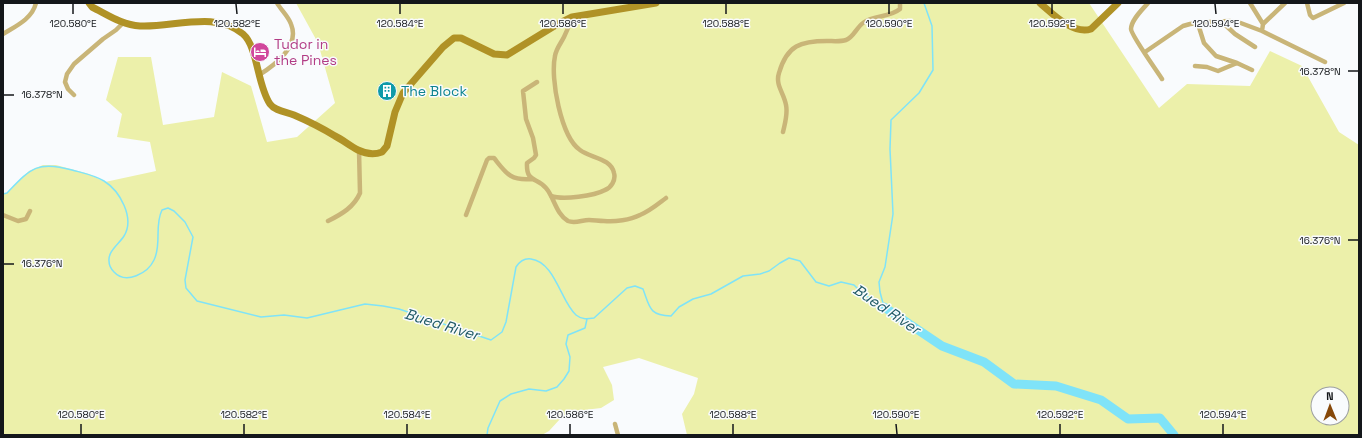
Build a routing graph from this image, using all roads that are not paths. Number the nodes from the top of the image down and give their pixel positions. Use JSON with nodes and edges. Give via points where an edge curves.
{"nodes":[{"id":1,"x":36,"y":3,"type":"edge"},
{"id":2,"x":89,"y":3,"type":"edge"},
{"id":3,"x":277,"y":3,"type":"edge"},
{"id":4,"x":656,"y":3,"type":"edge"},
{"id":5,"x":900,"y":3,"type":"edge"},
{"id":6,"x":1040,"y":3,"type":"edge"},
{"id":7,"x":1118,"y":3,"type":"edge"},
{"id":8,"x":1148,"y":3,"type":"edge"},
{"id":9,"x":1250,"y":3,"type":"edge"},
{"id":10,"x":1285,"y":3,"type":"edge"},
{"id":11,"x":1307,"y":3,"type":"edge"},
{"id":12,"x":1344,"y":3,"type":"edge"},
{"id":13,"x":1280,"y":5,"type":"edge"},
{"id":14,"x":572,"y":18,"type":"junction"},
{"id":15,"x":1222,"y":22,"type":"junction"},
{"id":16,"x":123,"y":23,"type":"junction"},
{"id":17,"x":1198,"y":24,"type":"junction"},
{"id":18,"x":1263,"y":24,"type":"junction"},
{"id":19,"x":1262,"y":30,"type":"junction"},
{"id":20,"x":3,"y":34,"type":"edge"},
{"id":21,"x":1255,"y":48,"type":"dead end"},
{"id":22,"x":1145,"y":52,"type":"junction"},
{"id":23,"x":1325,"y":62,"type":"dead end"},
{"id":24,"x":1238,"y":63,"type":"junction"},
{"id":25,"x":1195,"y":66,"type":"dead end"},
{"id":26,"x":1252,"y":70,"type":"dead end"},
{"id":27,"x":259,"y":75,"type":"junction"},
{"id":28,"x":1162,"y":80,"type":"dead end"},
{"id":29,"x":536,"y":82,"type":"dead end"},
{"id":30,"x":74,"y":94,"type":"dead end"},
{"id":31,"x":783,"y":132,"type":"dead end"},
{"id":32,"x":359,"y":150,"type":"junction"},
{"id":33,"x":532,"y":179,"type":"junction"},
{"id":34,"x":551,"y":196,"type":"junction"},
{"id":35,"x":666,"y":198,"type":"dead end"},
{"id":36,"x":30,"y":211,"type":"dead end"},
{"id":37,"x":3,"y":215,"type":"edge"},
{"id":38,"x":466,"y":215,"type":"dead end"},
{"id":39,"x":328,"y":220,"type":"dead end"},
{"id":40,"x":615,"y":424,"type":"dead end"},
{"id":41,"x":618,"y":435,"type":"edge"}],
"edges":[{"from":1,"to":20,"type":"street","via":[[23,22]]},
{"from":2,"to":16,"type":"main road"},
{"from":3,"to":27,"type":"street","via":[[292,29],[290,43],[282,57]]},
{"from":4,"to":14,"type":"main road"},
{"from":5,"to":31,"type":"street","via":[[900,9],[895,13],[863,23],[848,39],[808,41],[790,50],[782,63],[778,77],[787,109]]},
{"from":6,"to":7,"type":"main road","via":[[1062,22],[1085,31],[1091,29]]},
{"from":8,"to":22,"type":"street","via":[[1131,28],[1134,39]]},
{"from":9,"to":18,"type":"street"},
{"from":10,"to":13,"type":"street"},
{"from":11,"to":12,"type":"street","via":[[1313,18]]},
{"from":13,"to":18,"type":"street"},
{"from":14,"to":32,"type":"main road","via":[[507,55],[494,54],[461,38],[454,38],[403,93],[395,112],[387,146],[382,152],[371,154]]},
{"from":14,"to":34,"type":"street","via":[[555,56],[554,80],[558,102],[575,146],[607,163],[612,168],[614,180],[606,190],[599,192]]},
{"from":15,"to":17,"type":"street"},
{"from":15,"to":19,"type":"street","via":[[1238,22]]},
{"from":15,"to":21,"type":"street"},
{"from":16,"to":27,"type":"main road","via":[[140,26],[208,21],[221,23],[236,29],[250,42]]},
{"from":16,"to":30,"type":"street","via":[[70,69],[64,82]]},
{"from":17,"to":22,"type":"street","via":[[1183,26]]},
{"from":17,"to":24,"type":"street","via":[[1204,43],[1216,56]]},
{"from":18,"to":19,"type":"street"},
{"from":19,"to":23,"type":"street"},
{"from":22,"to":28,"type":"street"},
{"from":24,"to":25,"type":"street","via":[[1218,71]]},
{"from":24,"to":26,"type":"street"},
{"from":27,"to":32,"type":"main road","via":[[270,105]]},
{"from":29,"to":33,"type":"street","via":[[523,92],[526,119],[536,155],[527,163],[527,171]]},
{"from":32,"to":39,"type":"street","via":[[360,188],[357,199],[343,213]]},
{"from":33,"to":34,"type":"street","via":[[542,184]]},
{"from":33,"to":38,"type":"street","via":[[518,179],[508,175],[494,158],[489,158]]},
{"from":34,"to":35,"type":"street","via":[[562,215],[572,222],[631,218],[641,215]]},
{"from":36,"to":37,"type":"street","via":[[26,219],[18,221]]},
{"from":40,"to":41,"type":"street"}]}
